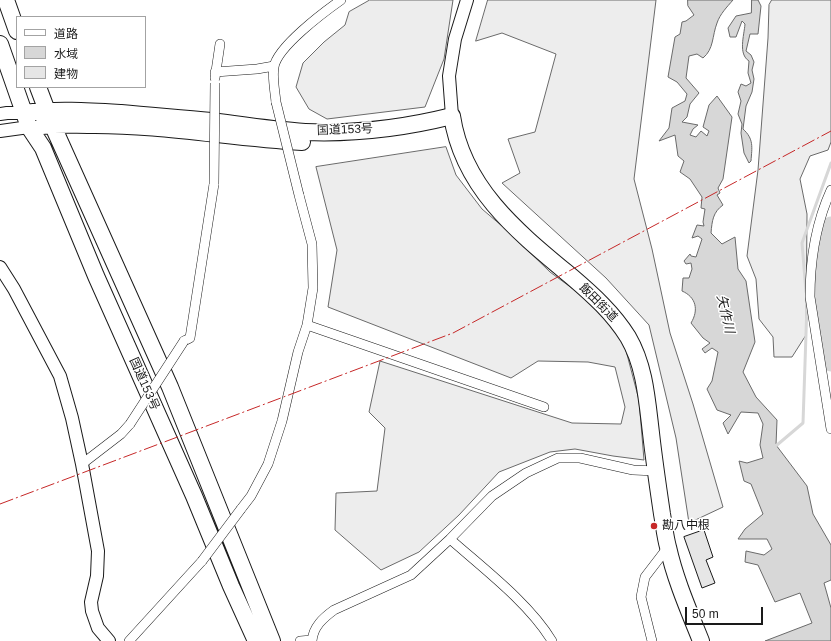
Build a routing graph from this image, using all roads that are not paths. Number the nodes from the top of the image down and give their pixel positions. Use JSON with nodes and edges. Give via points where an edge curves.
{"nodes":[{"id":1,"x":6,"y":0,"type":"edge"},
{"id":2,"x":342,"y":0,"type":"edge"},
{"id":3,"x":467,"y":0,"type":"edge"},
{"id":4,"x":16,"y":28,"type":"edge"},
{"id":5,"x":0,"y":44,"type":"edge"},
{"id":6,"x":220,"y":44,"type":"dead end"},
{"id":7,"x":274,"y":66,"type":"junction"},
{"id":8,"x":215,"y":72,"type":"junction"},
{"id":9,"x":16,"y":87,"type":"edge"},
{"id":10,"x":16,"y":88,"type":"edge"},
{"id":11,"x":38,"y":88,"type":"edge"},
{"id":12,"x":0,"y":114,"type":"edge"},
{"id":13,"x":49,"y":117,"type":"junction"},
{"id":14,"x":26,"y":120,"type":"junction"},
{"id":15,"x":453,"y":122,"type":"junction"},
{"id":16,"x":0,"y":131,"type":"edge"},
{"id":17,"x":831,"y":190,"type":"edge"},
{"id":18,"x":0,"y":266,"type":"edge"},
{"id":19,"x":307,"y":325,"type":"junction"},
{"id":20,"x":544,"y":407,"type":"dead end"},
{"id":21,"x":831,"y":429,"type":"edge"},
{"id":22,"x":82,"y":464,"type":"junction"},
{"id":23,"x":656,"y":471,"type":"junction"},
{"id":24,"x":450,"y":539,"type":"junction"},
{"id":25,"x":668,"y":547,"type":"junction"},
{"id":26,"x":312,"y":640,"type":"edge"},
{"id":27,"x":109,"y":641,"type":"edge"},
{"id":28,"x":129,"y":641,"type":"edge"},
{"id":29,"x":256,"y":641,"type":"edge"},
{"id":30,"x":272,"y":641,"type":"edge"},
{"id":31,"x":300,"y":641,"type":"edge"},
{"id":32,"x":552,"y":641,"type":"edge"},
{"id":33,"x":652,"y":641,"type":"edge"},
{"id":34,"x":701,"y":641,"type":"edge"}],
"edges":[{"from":1,"to":4,"type":"highway"},
{"from":2,"to":7,"type":"street","via":[[306,27],[280,54]]},
{"from":3,"to":15,"type":"street","name":"飯田街道","via":[[455,39],[449,76]]},
{"from":5,"to":9,"type":"highway","name":"国道153号"},
{"from":6,"to":8,"type":"street"},
{"from":7,"to":8,"type":"street"},
{"from":7,"to":19,"type":"street","bridge":true,"via":[[276,102],[312,244],[313,288]]},
{"from":8,"to":22,"type":"street","bridge":true,"via":[[214,184],[190,338],[184,341],[130,424]]},
{"from":10,"to":14,"type":"highway","name":"国道153号"},
{"from":11,"to":13,"type":"highway","name":"国道153号"},
{"from":12,"to":14,"type":"street","via":[[7,113]]},
{"from":13,"to":14,"type":"highway","name":"国道153号"},
{"from":13,"to":15,"type":"highway","name":"国道153号","via":[[314,142],[368,140]]},
{"from":13,"to":30,"type":"highway","name":"国道153号","via":[[170,387]]},
{"from":14,"to":16,"type":"street"},
{"from":14,"to":29,"type":"highway","name":"国道153号","via":[[43,148],[96,276]]},
{"from":15,"to":23,"type":"highway","name":"飯田街道","via":[[459,145],[474,179],[490,201],[526,238],[595,298],[628,338],[644,375]]},
{"from":17,"to":21,"type":"street","via":[[817,226],[811,266],[810,298]]},
{"from":18,"to":22,"type":"street","via":[[60,376]]},
{"from":19,"to":20,"type":"street"},
{"from":19,"to":28,"type":"street","bridge":true,"via":[[268,464],[250,496],[202,561]]},
{"from":22,"to":27,"type":"street","via":[[98,551],[97,576],[90,602],[98,628]]},
{"from":23,"to":24,"type":"street","via":[[633,470],[580,458],[558,458],[526,473],[492,496]]},
{"from":23,"to":25,"type":"highway","name":"飯田街道"},
{"from":24,"to":26,"type":"street","via":[[411,576],[334,610],[319,623]]},
{"from":24,"to":32,"type":"street","via":[[514,595]]},
{"from":25,"to":33,"type":"street","via":[[645,577],[641,597]]},
{"from":25,"to":34,"type":"highway","name":"飯田街道"},
{"from":26,"to":31,"type":"street"}]}
